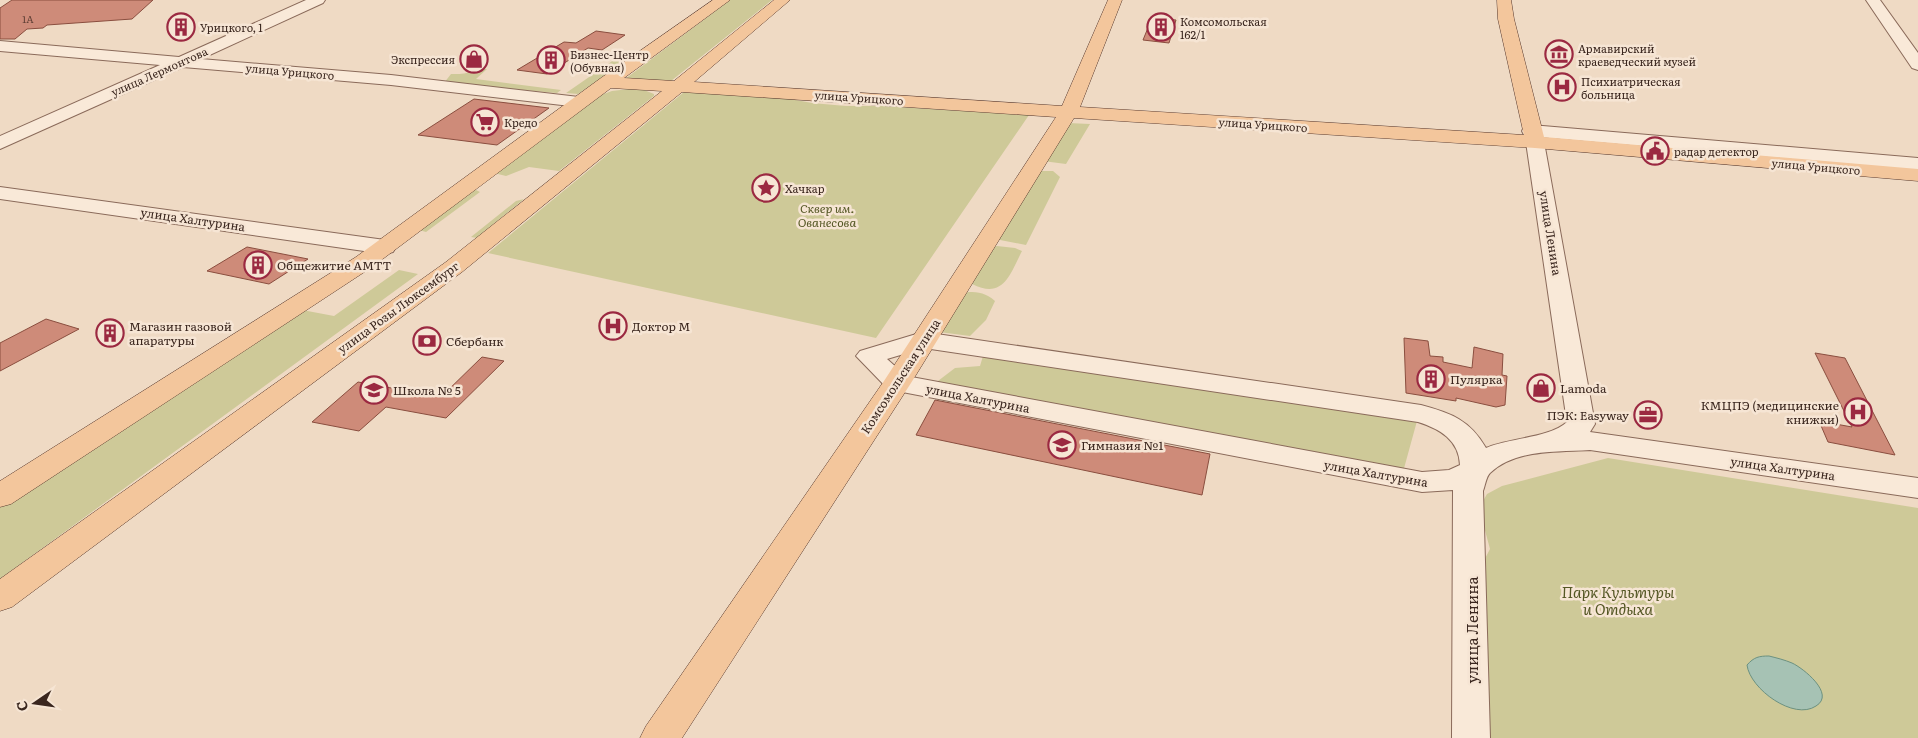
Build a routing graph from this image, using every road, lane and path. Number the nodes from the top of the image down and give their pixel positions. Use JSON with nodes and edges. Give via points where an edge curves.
{"nodes":[{"id":1,"x":318,"y":0,"type":"edge"},
{"id":2,"x":723,"y":0,"type":"edge"},
{"id":3,"x":783,"y":0,"type":"edge"},
{"id":4,"x":1115,"y":0,"type":"edge"},
{"id":5,"x":1504,"y":0,"type":"edge"},
{"id":6,"x":1873,"y":0,"type":"edge"},
{"id":7,"x":0,"y":46,"type":"edge"},
{"id":8,"x":178,"y":62,"type":"junction"},
{"id":9,"x":1918,"y":65,"type":"edge"},
{"id":10,"x":607,"y":82,"type":"junction"},
{"id":11,"x":679,"y":86,"type":"junction"},
{"id":12,"x":580,"y":102,"type":"junction"},
{"id":13,"x":1069,"y":111,"type":"junction"},
{"id":14,"x":1535,"y":141,"type":"junction"},
{"id":15,"x":0,"y":143,"type":"edge"},
{"id":16,"x":1918,"y":164,"type":"edge"},
{"id":17,"x":1918,"y":175,"type":"edge"},
{"id":18,"x":1918,"y":182,"type":"edge"},
{"id":19,"x":0,"y":193,"type":"edge"},
{"id":20,"x":385,"y":247,"type":"junction"},
{"id":21,"x":923,"y":340,"type":"junction"},
{"id":22,"x":897,"y":382,"type":"junction"},
{"id":23,"x":1544,"y":443,"type":"junction"},
{"id":24,"x":1472,"y":480,"type":"junction"},
{"id":25,"x":1918,"y":488,"type":"edge"},
{"id":26,"x":0,"y":496,"type":"edge"},
{"id":27,"x":0,"y":597,"type":"edge"},
{"id":28,"x":660,"y":738,"type":"edge"},
{"id":29,"x":1471,"y":738,"type":"edge"}],
"edges":[{"from":1,"to":8,"type":"street","name":"улица Лермонтова"},
{"from":2,"to":10,"type":"main road"},
{"from":3,"to":11,"type":"main road","name":"улица Розы Люксембург"},
{"from":4,"to":13,"type":"main road","name":"Комсомольская улица"},
{"from":5,"to":14,"type":"main road","name":"улица Ленина"},
{"from":6,"to":9,"type":"street"},
{"from":7,"to":8,"type":"street","name":"улица Урицкого"},
{"from":8,"to":12,"type":"street","name":"улица Урицкого","via":[[391,80]]},
{"from":8,"to":15,"type":"street","name":"улица Лермонтова"},
{"from":10,"to":11,"type":"main road","name":"улица Урицкого"},
{"from":10,"to":12,"type":"main road"},
{"from":11,"to":13,"type":"main road","name":"улица Урицкого"},
{"from":11,"to":27,"type":"main road","name":"улица Розы Люксембург","via":[[454,267]]},
{"from":12,"to":20,"type":"main road"},
{"from":13,"to":14,"type":"main road","name":"улица Урицкого"},
{"from":13,"to":21,"type":"main road","name":"Комсомольская улица"},
{"from":14,"to":16,"type":"street","name":"улица Урицкого"},
{"from":14,"to":17,"type":"main road","name":"улица Урицкого"},
{"from":14,"to":18,"type":"street","name":"улица Урицкого"},
{"from":14,"to":23,"type":"street","name":"улица Ленина","via":[[1582,424],[1573,432]]},
{"from":19,"to":20,"type":"street","name":"улица Халтурина"},
{"from":20,"to":26,"type":"main road"},
{"from":21,"to":22,"type":"main road","name":"Комсомольская улица"},
{"from":21,"to":24,"type":"street","name":"улица Ленина","via":[[1400,409],[1432,417],[1460,432],[1470,442],[1476,456]]},
{"from":22,"to":24,"type":"street","name":"улица Халтурина","via":[[1422,482]]},
{"from":22,"to":28,"type":"main road","name":"Комсомольская улица"},
{"from":23,"to":24,"type":"street","name":"улица Халтурина","via":[[1498,454]]},
{"from":23,"to":25,"type":"street","name":"улица Халтурина","via":[[1600,441]]},
{"from":24,"to":29,"type":"street","name":"улица Ленина"}]}
